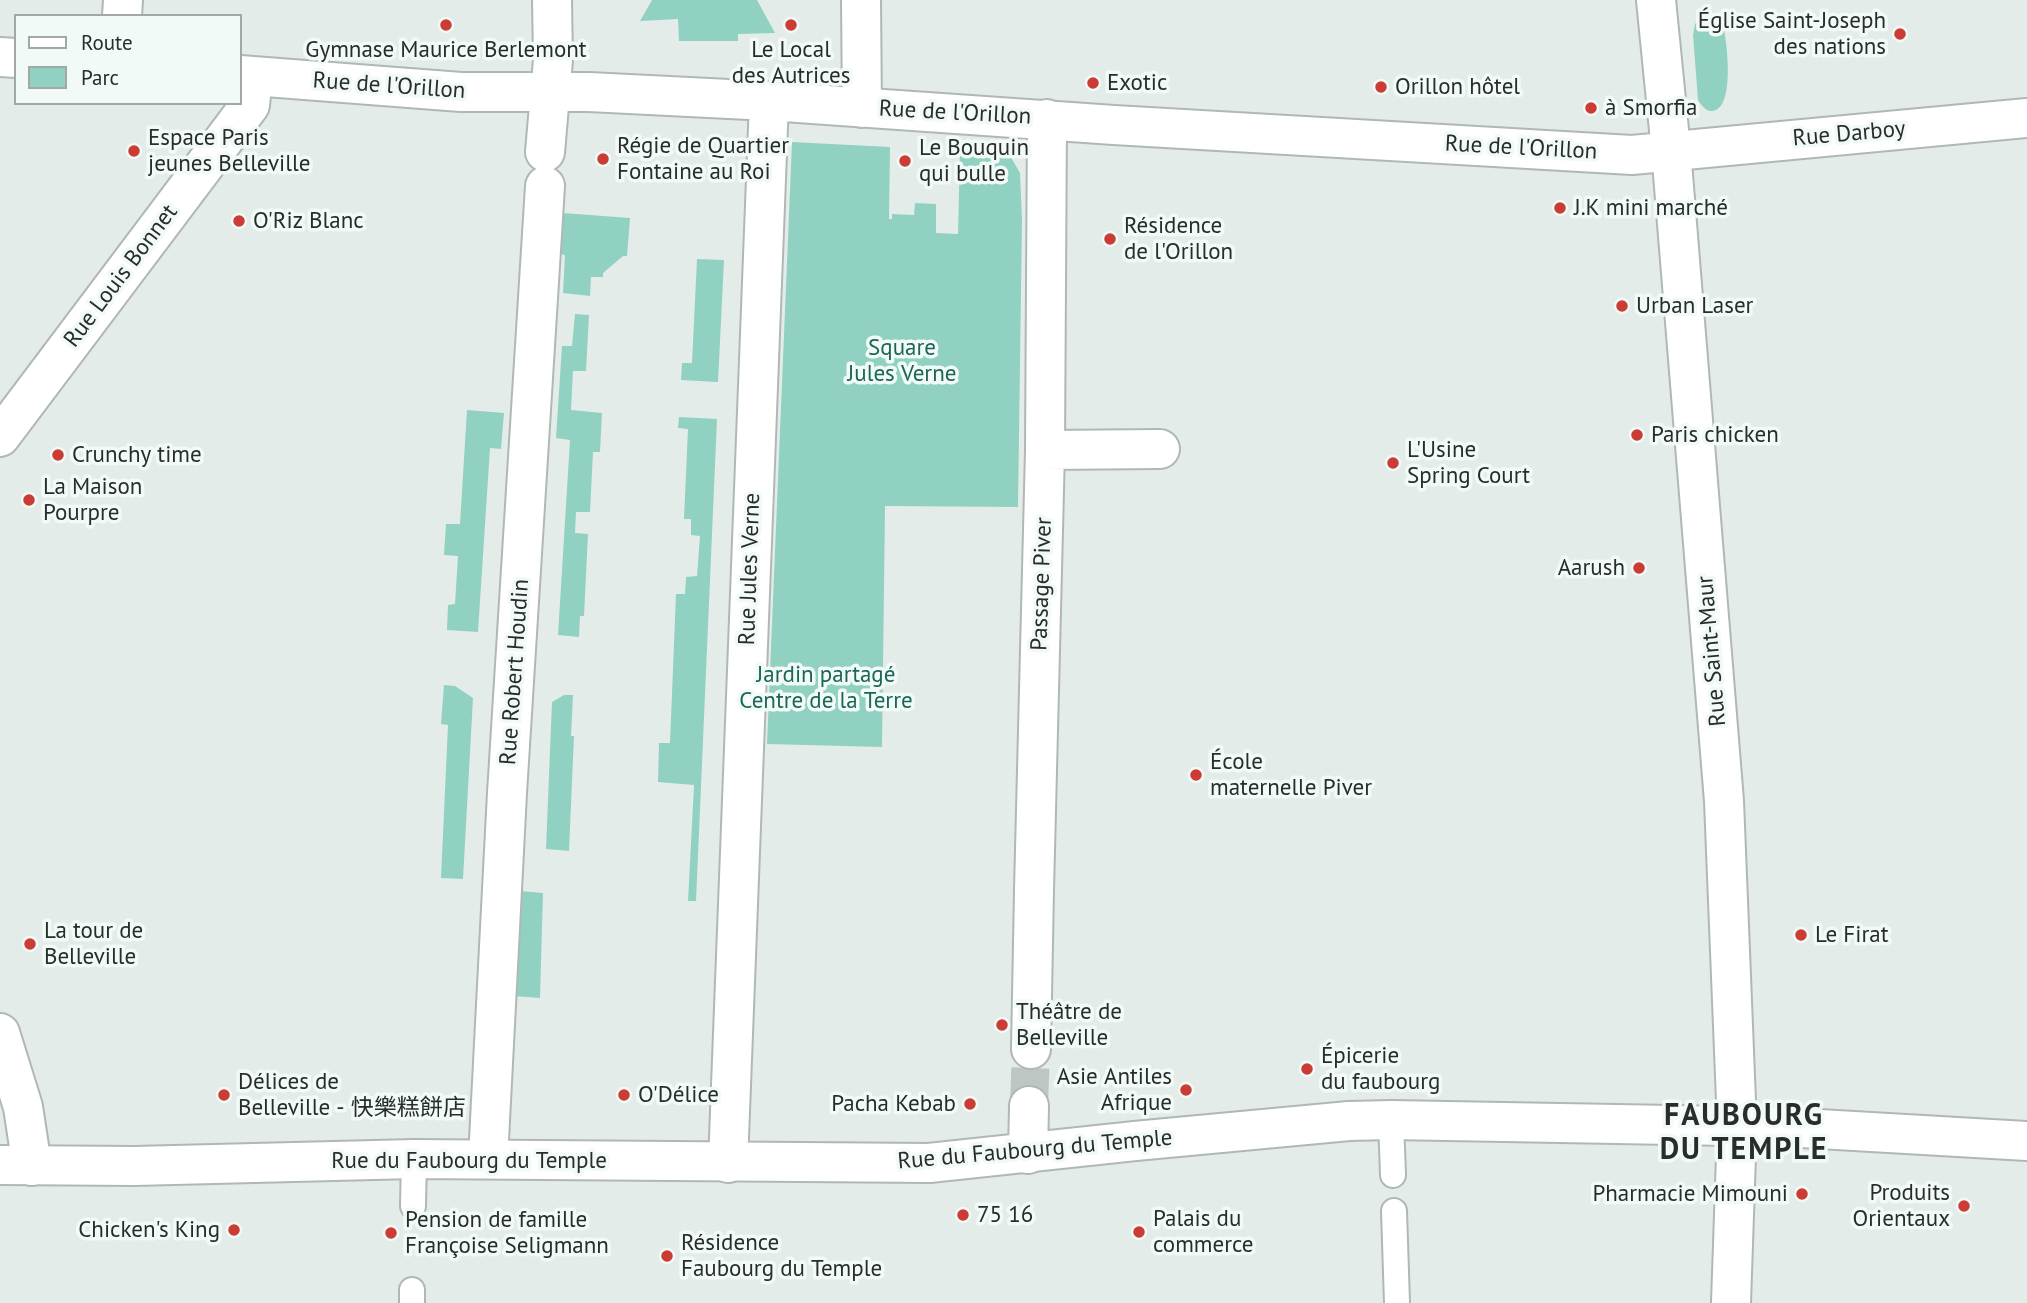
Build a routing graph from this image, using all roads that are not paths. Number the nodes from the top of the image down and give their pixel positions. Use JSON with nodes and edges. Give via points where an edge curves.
{"nodes":[{"id":1,"x":552,"y":0,"type":"edge"},
{"id":2,"x":861,"y":0,"type":"edge"},
{"id":3,"x":1656,"y":0,"type":"edge"},
{"id":4,"x":246,"y":76,"type":"edge"},
{"id":5,"x":550,"y":91,"type":"junction"},
{"id":6,"x":769,"y":101,"type":"junction"},
{"id":7,"x":862,"y":108,"type":"junction"},
{"id":8,"x":1047,"y":118,"type":"junction"},
{"id":9,"x":2027,"y":118,"type":"edge"},
{"id":10,"x":1671,"y":150,"type":"junction"},
{"id":11,"x":0,"y":437,"type":"edge"},
{"id":12,"x":1045,"y":450,"type":"junction"},
{"id":13,"x":1160,"y":450,"type":"dead end"},
{"id":14,"x":0,"y":1033,"type":"edge"},
{"id":15,"x":1031,"y":1049,"type":"tunnel mouth"},
{"id":16,"x":1029,"y":1106,"type":"tunnel mouth"},
{"id":17,"x":1391,"y":1120,"type":"junction"},
{"id":18,"x":1737,"y":1126,"type":"junction"},
{"id":19,"x":2027,"y":1141,"type":"edge"},
{"id":20,"x":1028,"y":1154,"type":"junction"},
{"id":21,"x":414,"y":1159,"type":"junction"},
{"id":22,"x":488,"y":1159,"type":"junction"},
{"id":23,"x":728,"y":1163,"type":"junction"},
{"id":24,"x":16,"y":1166,"type":"edge"},
{"id":25,"x":1393,"y":1175,"type":"dead end"},
{"id":26,"x":413,"y":1206,"type":"dead end"},
{"id":27,"x":1394,"y":1211,"type":"dead end"},
{"id":28,"x":1397,"y":1303,"type":"edge"},
{"id":29,"x":1731,"y":1303,"type":"edge"}],
"edges":[{"from":1,"to":5,"type":"street","name":"Rue Robert Houdin"},
{"from":2,"to":7,"type":"street"},
{"from":3,"to":10,"type":"street","name":"Rue Saint-Maur"},
{"from":4,"to":5,"type":"street","name":"Rue de l'Orillon","via":[[461,92]]},
{"from":4,"to":11,"type":"street","name":"Rue Louis Bonnet","via":[[250,105]]},
{"from":5,"to":6,"type":"street","name":"Rue de l'Orillon"},
{"from":5,"to":22,"type":"street","name":"Rue Robert Houdin"},
{"from":6,"to":7,"type":"street","name":"Rue de l'Orillon"},
{"from":6,"to":23,"type":"street","name":"Rue Jules Verne"},
{"from":7,"to":8,"type":"street","name":"Rue de l'Orillon"},
{"from":8,"to":10,"type":"street","name":"Rue de l'Orillon","via":[[1632,155]]},
{"from":8,"to":12,"type":"street","name":"Passage Piver"},
{"from":9,"to":10,"type":"street","name":"Rue Darboy"},
{"from":10,"to":18,"type":"street","name":"Rue Saint-Maur","via":[[1724,801]]},
{"from":12,"to":13,"type":"street"},
{"from":12,"to":15,"type":"street","name":"Passage Piver"},
{"from":14,"to":24,"type":"street","via":[[23,1107]]},
{"from":16,"to":20,"type":"street"},
{"from":17,"to":18,"type":"street","name":"Rue du Faubourg du Temple"},
{"from":17,"to":20,"type":"street","name":"Rue du Faubourg du Temple"},
{"from":17,"to":25,"type":"lane"},
{"from":18,"to":19,"type":"street","name":"Rue du Faubourg du Temple"},
{"from":18,"to":29,"type":"street","name":"Rue Saint-Maur"},
{"from":20,"to":23,"type":"street","name":"Rue du Faubourg du Temple","via":[[929,1164]]},
{"from":21,"to":22,"type":"street","name":"Rue du Faubourg du Temple"},
{"from":21,"to":24,"type":"street","name":"Rue du Faubourg du Temple"},
{"from":21,"to":26,"type":"lane"},
{"from":22,"to":23,"type":"street","name":"Rue du Faubourg du Temple"},
{"from":27,"to":28,"type":"lane"}]}
